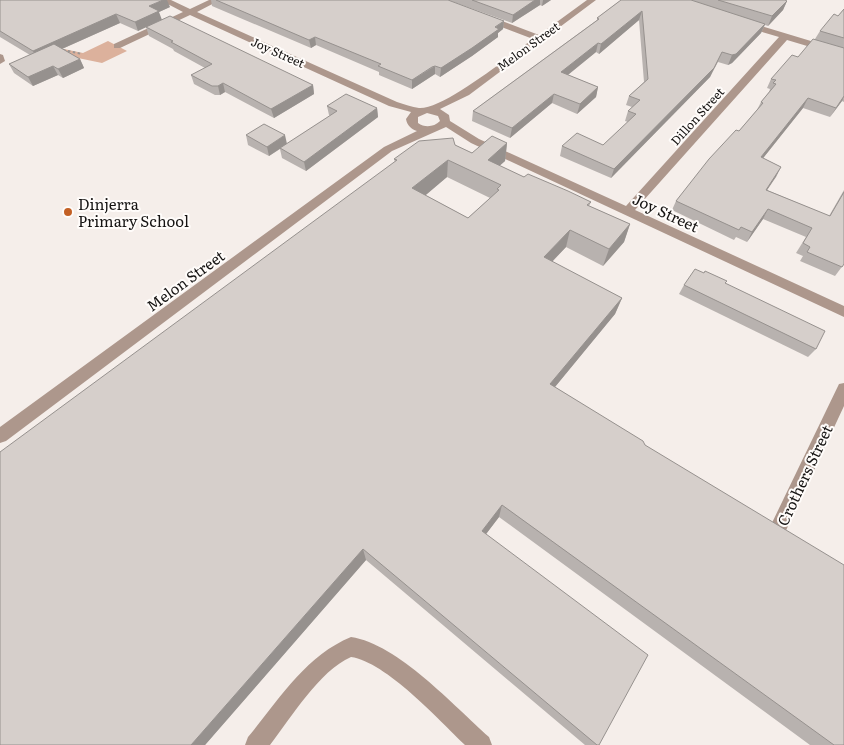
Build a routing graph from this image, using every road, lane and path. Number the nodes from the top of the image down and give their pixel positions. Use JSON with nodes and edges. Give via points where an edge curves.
{"nodes":[{"id":1,"x":164,"y":0,"type":"edge"},
{"id":2,"x":216,"y":0,"type":"edge"},
{"id":3,"x":592,"y":0,"type":"edge"},
{"id":4,"x":190,"y":12,"type":"junction"},
{"id":5,"x":479,"y":16,"type":"edge"},
{"id":6,"x":732,"y":19,"type":"edge"},
{"id":7,"x":785,"y":36,"type":"junction"},
{"id":8,"x":540,"y":38,"type":"junction"},
{"id":9,"x":117,"y":46,"type":"dead end"},
{"id":10,"x":54,"y":49,"type":"edge"},
{"id":11,"x":82,"y":54,"type":"dead end"},
{"id":12,"x":844,"y":54,"type":"edge"},
{"id":13,"x":0,"y":57,"type":"edge"},
{"id":14,"x":0,"y":61,"type":"edge"},
{"id":15,"x":465,"y":93,"type":"junction"},
{"id":16,"x":418,"y":115,"type":"junction"},
{"id":17,"x":438,"y":124,"type":"junction"},
{"id":18,"x":388,"y":149,"type":"junction"},
{"id":19,"x":627,"y":212,"type":"junction"},
{"id":20,"x":844,"y":312,"type":"edge"},
{"id":21,"x":844,"y":389,"type":"edge"},
{"id":22,"x":0,"y":436,"type":"edge"},
{"id":23,"x":760,"y":523,"type":"edge"},
{"id":24,"x":776,"y":533,"type":"junction"},
{"id":25,"x":793,"y":544,"type":"edge"},
{"id":26,"x":256,"y":745,"type":"edge"},
{"id":27,"x":481,"y":745,"type":"edge"}],
"edges":[{"from":1,"to":4,"type":"street","name":"Joy Street"},
{"from":2,"to":4,"type":"street"},
{"from":3,"to":8,"type":"street","name":"Melon Street"},
{"from":4,"to":9,"type":"street"},
{"from":4,"to":16,"type":"street","name":"Joy Street"},
{"from":5,"to":8,"type":"street"},
{"from":6,"to":7,"type":"street"},
{"from":7,"to":12,"type":"street"},
{"from":7,"to":19,"type":"street","name":"Dillon Street"},
{"from":8,"to":15,"type":"street","name":"Melon Street"},
{"from":10,"to":11,"type":"path"},
{"from":13,"to":14,"type":"street"},
{"from":15,"to":16,"type":"street","name":"Melon Street"},
{"from":15,"to":17,"type":"street","name":"Melon Street"},
{"from":16,"to":17,"type":"street","via":[[437,111]]},
{"from":16,"to":17,"type":"street","via":[[417,128]]},
{"from":16,"to":18,"type":"street","name":"Melon Street"},
{"from":17,"to":18,"type":"street","name":"Melon Street"},
{"from":17,"to":19,"type":"street","name":"Joy Street"},
{"from":18,"to":22,"type":"street","name":"Melon Street"},
{"from":19,"to":20,"type":"street","name":"Joy Street"},
{"from":21,"to":24,"type":"street","name":"Crothers Street"},
{"from":23,"to":24,"type":"street"},
{"from":24,"to":25,"type":"street"},
{"from":26,"to":27,"type":"street","via":[[315,672],[332,656],[352,647],[363,647],[380,657]]}]}
